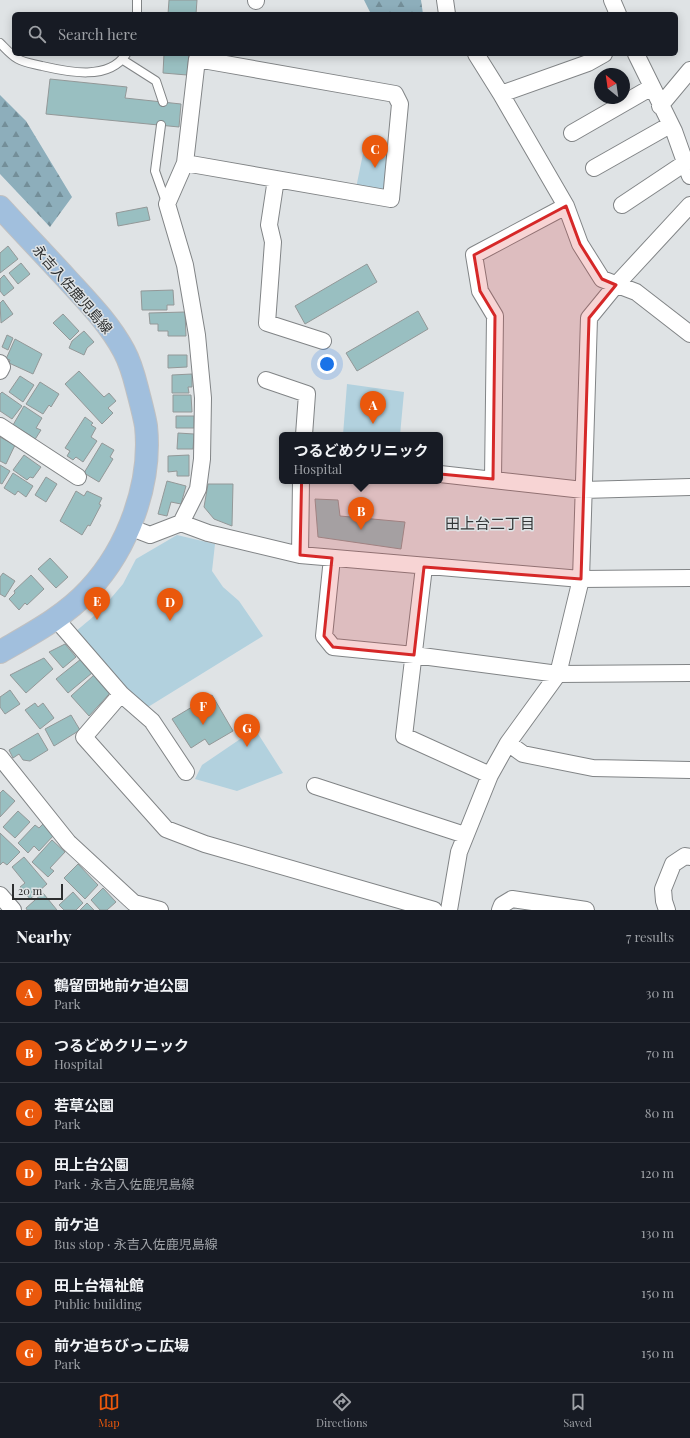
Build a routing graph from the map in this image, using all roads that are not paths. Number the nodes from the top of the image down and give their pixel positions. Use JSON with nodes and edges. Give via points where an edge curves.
{"nodes":[{"id":1,"x":137,"y":0,"type":"edge"},
{"id":2,"x":445,"y":0,"type":"edge"},
{"id":3,"x":612,"y":0,"type":"edge"},
{"id":4,"x":137,"y":12,"type":"edge"},
{"id":5,"x":447,"y":12,"type":"edge"},
{"id":6,"x":617,"y":12,"type":"edge"},
{"id":7,"x":0,"y":43,"type":"edge"},
{"id":8,"x":12,"y":55,"type":"edge"},
{"id":9,"x":14,"y":56,"type":"edge"},
{"id":10,"x":477,"y":56,"type":"edge"},
{"id":11,"x":600,"y":56,"type":"edge"},
{"id":12,"x":637,"y":56,"type":"edge"},
{"id":13,"x":124,"y":57,"type":"edge"},
{"id":14,"x":690,"y":70,"type":"edge"},
{"id":15,"x":652,"y":88,"type":"junction"},
{"id":16,"x":501,"y":94,"type":"junction"},
{"id":17,"x":164,"y":102,"type":"dead end"},
{"id":18,"x":660,"y":106,"type":"junction"},
{"id":19,"x":161,"y":125,"type":"dead end"},
{"id":20,"x":670,"y":125,"type":"junction"},
{"id":21,"x":572,"y":133,"type":"dead end"},
{"id":22,"x":185,"y":163,"type":"junction"},
{"id":23,"x":594,"y":168,"type":"dead end"},
{"id":24,"x":688,"y":169,"type":"edge"},
{"id":25,"x":276,"y":179,"type":"junction"},
{"id":26,"x":168,"y":204,"type":"junction"},
{"id":27,"x":622,"y":204,"type":"dead end"},
{"id":28,"x":690,"y":205,"type":"edge"},
{"id":29,"x":566,"y":206,"type":"junction"},
{"id":30,"x":0,"y":207,"type":"edge"},
{"id":31,"x":616,"y":285,"type":"junction"},
{"id":32,"x":690,"y":334,"type":"edge"},
{"id":33,"x":323,"y":341,"type":"dead end"},
{"id":34,"x":0,"y":363,"type":"edge"},
{"id":35,"x":0,"y":372,"type":"edge"},
{"id":36,"x":266,"y":380,"type":"dead end"},
{"id":37,"x":0,"y":426,"type":"edge"},
{"id":38,"x":304,"y":432,"type":"edge"},
{"id":39,"x":443,"y":474,"type":"edge"},
{"id":40,"x":78,"y":477,"type":"dead end"},
{"id":41,"x":493,"y":479,"type":"junction"},
{"id":42,"x":301,"y":484,"type":"edge"},
{"id":43,"x":690,"y":487,"type":"edge"},
{"id":44,"x":583,"y":490,"type":"junction"},
{"id":45,"x":181,"y":523,"type":"junction"},
{"id":46,"x":129,"y":527,"type":"junction"},
{"id":47,"x":300,"y":555,"type":"junction"},
{"id":48,"x":332,"y":558,"type":"junction"},
{"id":49,"x":424,"y":567,"type":"junction"},
{"id":50,"x":690,"y":578,"type":"edge"},
{"id":51,"x":582,"y":579,"type":"junction"},
{"id":52,"x":56,"y":619,"type":"junction"},
{"id":53,"x":0,"y":652,"type":"edge"},
{"id":54,"x":414,"y":655,"type":"junction"},
{"id":55,"x":690,"y":673,"type":"edge"},
{"id":56,"x":558,"y":674,"type":"junction"},
{"id":57,"x":121,"y":694,"type":"junction"},
{"id":58,"x":508,"y":743,"type":"junction"},
{"id":59,"x":0,"y":757,"type":"edge"},
{"id":60,"x":690,"y":770,"type":"edge"},
{"id":61,"x":186,"y":772,"type":"dead end"},
{"id":62,"x":490,"y":775,"type":"junction"},
{"id":63,"x":315,"y":786,"type":"dead end"},
{"id":64,"x":465,"y":835,"type":"junction"},
{"id":65,"x":690,"y":857,"type":"edge"},
{"id":66,"x":0,"y":895,"type":"edge"},
{"id":67,"x":130,"y":907,"type":"edge"},
{"id":68,"x":13,"y":910,"type":"edge"},
{"id":69,"x":160,"y":910,"type":"edge"},
{"id":70,"x":434,"y":910,"type":"edge"},
{"id":71,"x":449,"y":910,"type":"edge"},
{"id":72,"x":500,"y":910,"type":"edge"},
{"id":73,"x":586,"y":910,"type":"edge"},
{"id":74,"x":667,"y":910,"type":"edge"}],
"edges":[{"from":1,"to":4,"type":"lane"},
{"from":2,"to":5,"type":"street"},
{"from":3,"to":6,"type":"street"},
{"from":7,"to":8,"type":"lane"},
{"from":9,"to":13,"type":"lane","via":[[20,60],[60,70],[88,73],[106,69]]},
{"from":10,"to":16,"type":"street"},
{"from":11,"to":16,"type":"street","via":[[588,63]]},
{"from":12,"to":15,"type":"street"},
{"from":13,"to":17,"type":"lane","via":[[156,81]]},
{"from":14,"to":18,"type":"street"},
{"from":15,"to":18,"type":"street"},
{"from":15,"to":21,"type":"street"},
{"from":16,"to":29,"type":"street"},
{"from":18,"to":20,"type":"street"},
{"from":19,"to":26,"type":"lane","via":[[155,171]]},
{"from":20,"to":23,"type":"street"},
{"from":20,"to":24,"type":"street"},
{"from":22,"to":25,"type":"street"},
{"from":22,"to":25,"type":"street","via":[[197,59],[395,94],[400,104],[391,199]]},
{"from":22,"to":26,"type":"street"},
{"from":24,"to":27,"type":"street"},
{"from":25,"to":33,"type":"street","via":[[269,225],[273,242],[267,323]]},
{"from":26,"to":45,"type":"street","via":[[186,273],[197,335],[203,398],[199,482]]},
{"from":28,"to":31,"type":"street"},
{"from":29,"to":31,"type":"street","via":[[580,244],[602,279]]},
{"from":29,"to":41,"type":"street","via":[[474,255],[480,291],[495,316]]},
{"from":30,"to":46,"type":"main road","name":"永吉入佐鹿児島線","via":[[91,305],[124,352],[146,426],[145,473]]},
{"from":31,"to":32,"type":"street","via":[[636,292]]},
{"from":31,"to":44,"type":"street","via":[[589,318]]},
{"from":34,"to":35,"type":"street"},
{"from":36,"to":38,"type":"street","via":[[307,394]]},
{"from":37,"to":40,"type":"street"},
{"from":39,"to":41,"type":"street"},
{"from":41,"to":44,"type":"street"},
{"from":42,"to":47,"type":"street"},
{"from":43,"to":44,"type":"street"},
{"from":44,"to":51,"type":"street"},
{"from":45,"to":46,"type":"street","via":[[150,535]]},
{"from":45,"to":47,"type":"street","via":[[208,533]]},
{"from":46,"to":52,"type":"main road","name":"永吉入佐鹿児島線","via":[[121,547],[102,575],[84,596]]},
{"from":47,"to":48,"type":"street"},
{"from":48,"to":49,"type":"street"},
{"from":48,"to":54,"type":"street","via":[[324,636],[333,646]]},
{"from":49,"to":51,"type":"street"},
{"from":49,"to":54,"type":"street"},
{"from":50,"to":51,"type":"street"},
{"from":51,"to":56,"type":"street"},
{"from":52,"to":53,"type":"main road","name":"永吉入佐鹿児島線"},
{"from":52,"to":57,"type":"street"},
{"from":54,"to":56,"type":"street"},
{"from":54,"to":62,"type":"street","via":[[404,736]]},
{"from":55,"to":56,"type":"street"},
{"from":56,"to":58,"type":"street"},
{"from":57,"to":61,"type":"street","via":[[152,721]]},
{"from":57,"to":70,"type":"street","via":[[84,737],[166,829],[205,844]]},
{"from":58,"to":60,"type":"street","via":[[523,754],[594,768]]},
{"from":58,"to":62,"type":"street"},
{"from":59,"to":67,"type":"street","via":[[68,842]]},
{"from":62,"to":64,"type":"street"},
{"from":63,"to":64,"type":"street"},
{"from":64,"to":71,"type":"street","via":[[459,852]]},
{"from":65,"to":74,"type":"street","via":[[685,856],[673,864],[663,889]]},
{"from":66,"to":68,"type":"street"},
{"from":67,"to":69,"type":"street"},
{"from":72,"to":73,"type":"street","via":[[502,905],[512,899]]}]}
